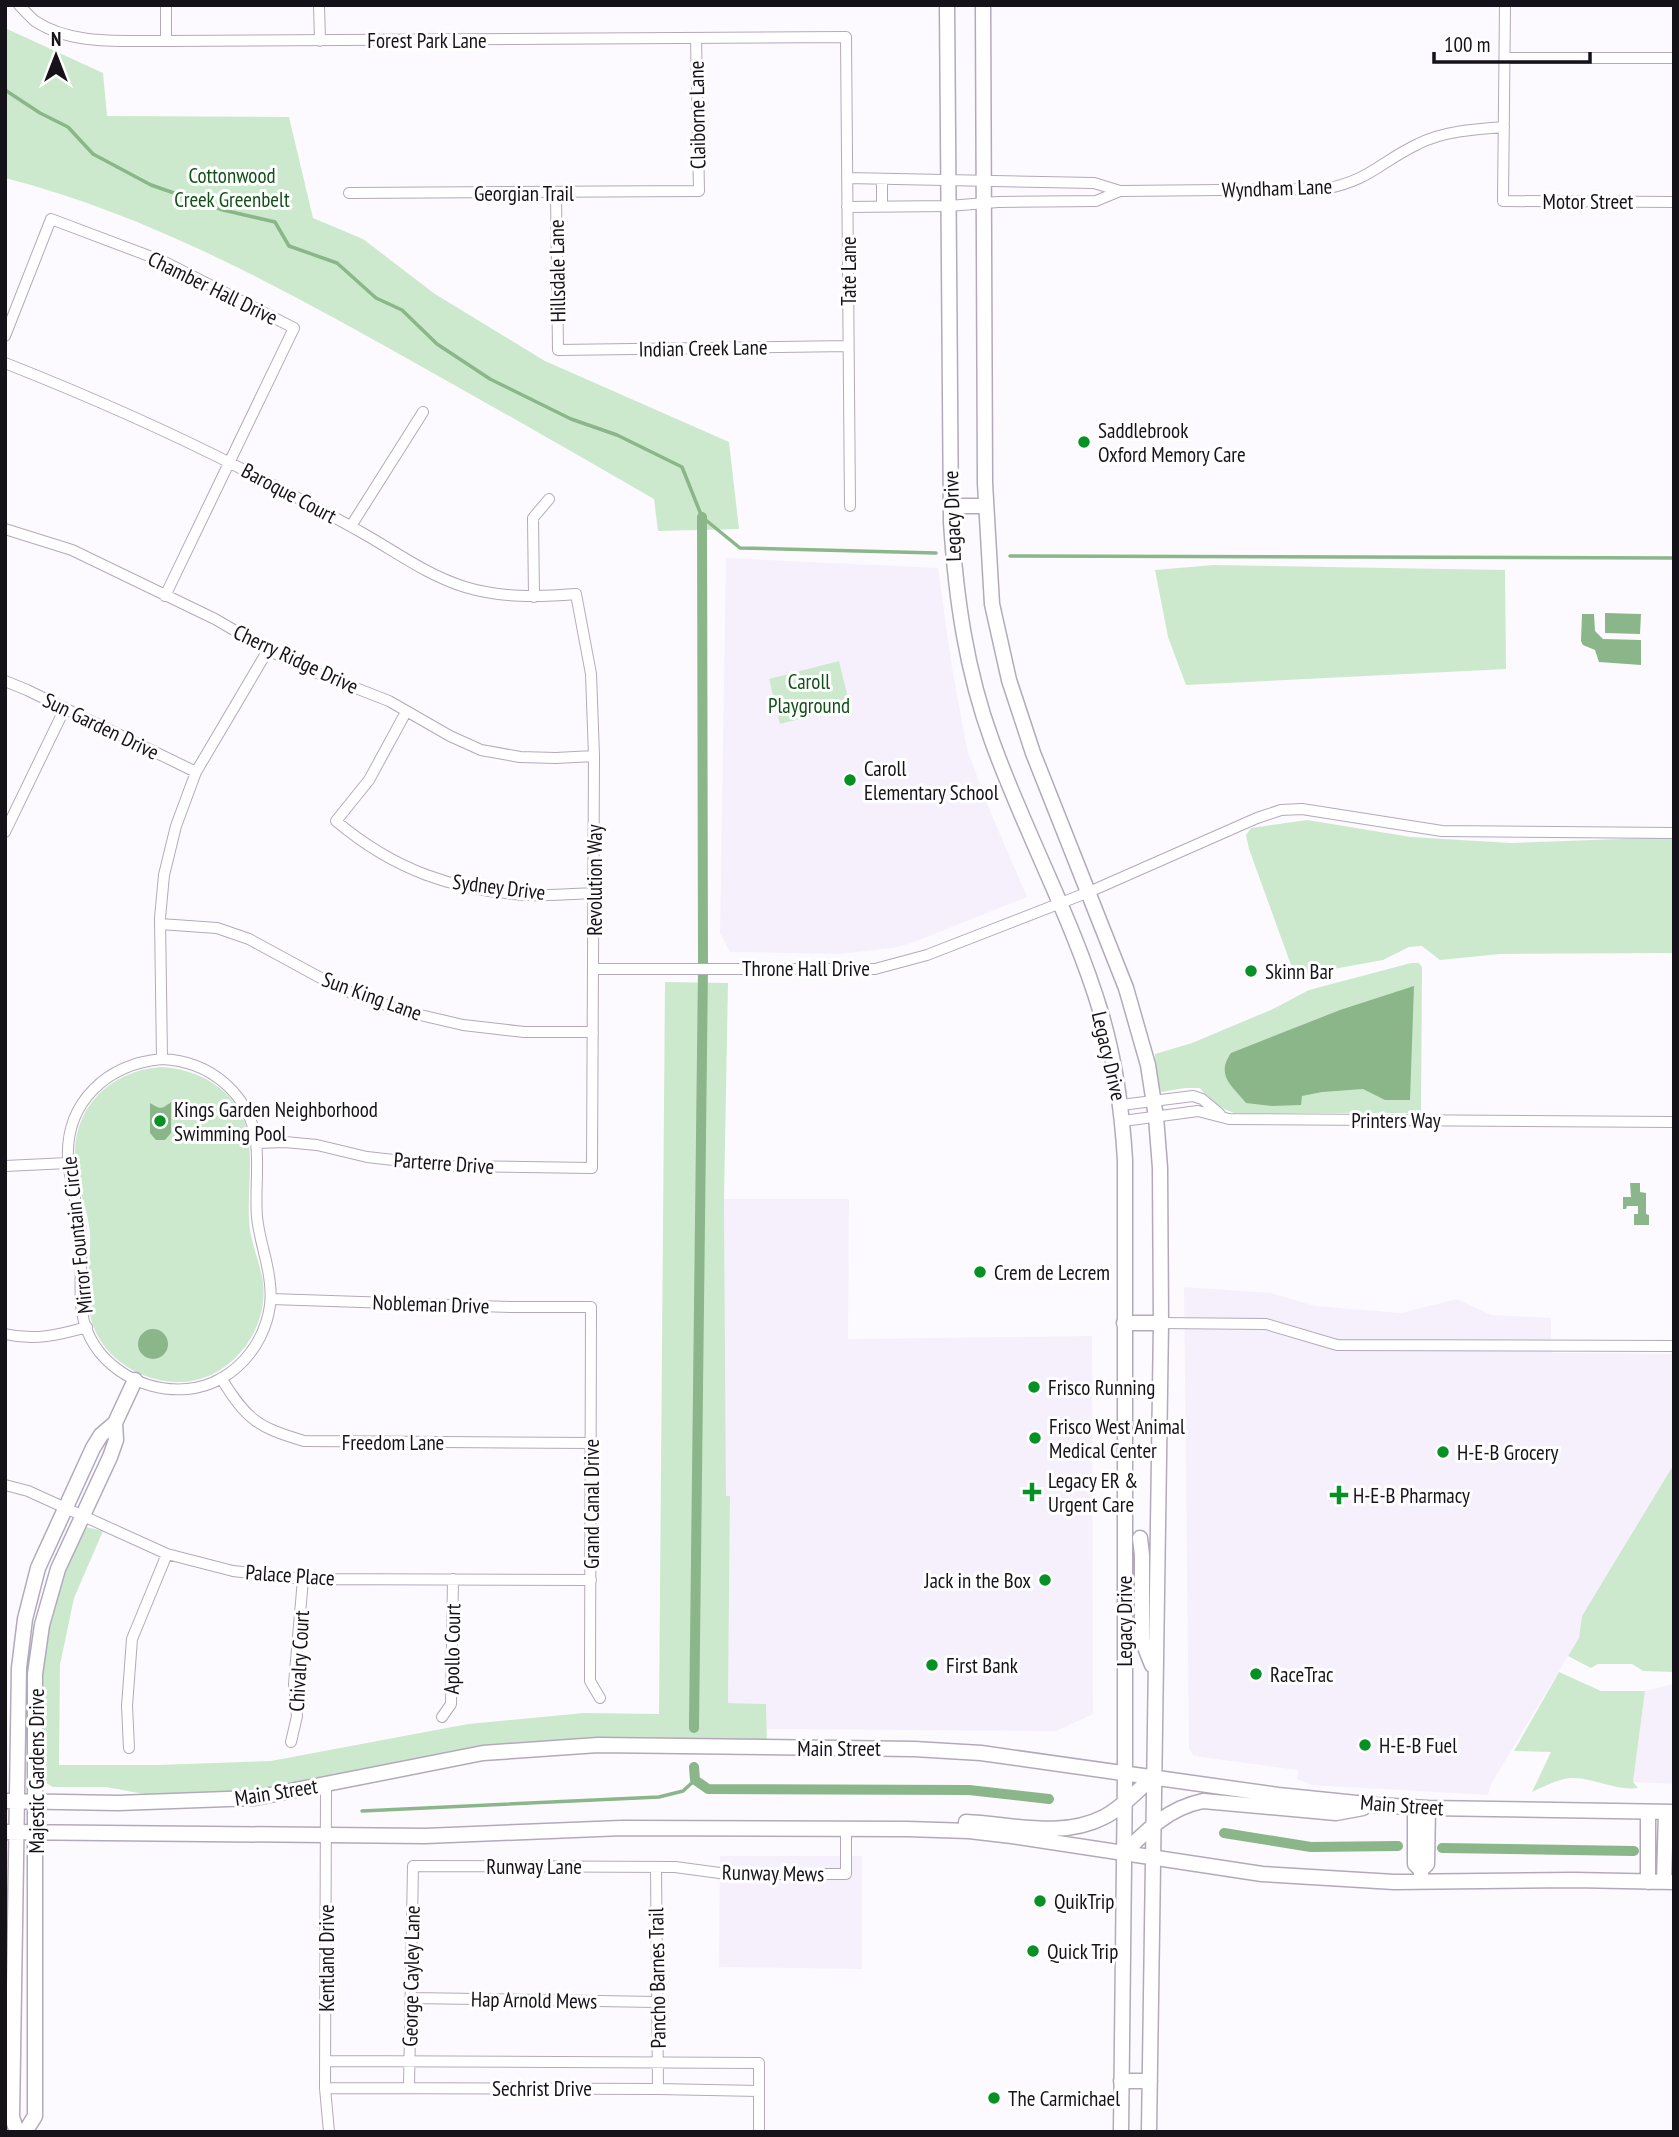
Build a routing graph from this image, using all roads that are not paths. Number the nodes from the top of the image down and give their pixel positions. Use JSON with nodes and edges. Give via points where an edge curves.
{"nodes":[{"id":1,"x":19,"y":5,"type":"edge"},
{"id":2,"x":166,"y":5,"type":"edge"},
{"id":3,"x":319,"y":5,"type":"edge"},
{"id":4,"x":947,"y":5,"type":"edge"},
{"id":5,"x":983,"y":5,"type":"edge"},
{"id":6,"x":1505,"y":5,"type":"edge"},
{"id":7,"x":846,"y":37,"type":"joint"},
{"id":8,"x":696,"y":38,"type":"junction"},
{"id":9,"x":166,"y":41,"type":"junction"},
{"id":10,"x":320,"y":41,"type":"junction"},
{"id":11,"x":1505,"y":58,"type":"junction"},
{"id":12,"x":1674,"y":58,"type":"edge"},
{"id":13,"x":1504,"y":127,"type":"junction"},
{"id":14,"x":847,"y":178,"type":"junction"},
{"id":15,"x":882,"y":179,"type":"junction"},
{"id":16,"x":948,"y":179,"type":"junction"},
{"id":17,"x":984,"y":181,"type":"junction"},
{"id":18,"x":699,"y":191,"type":"joint"},
{"id":19,"x":1120,"y":191,"type":"junction"},
{"id":20,"x":349,"y":193,"type":"dead end"},
{"id":21,"x":556,"y":193,"type":"junction"},
{"id":22,"x":1674,"y":202,"type":"edge"},
{"id":23,"x":984,"y":203,"type":"junction"},
{"id":24,"x":949,"y":206,"type":"junction"},
{"id":25,"x":847,"y":207,"type":"junction"},
{"id":26,"x":883,"y":207,"type":"junction"},
{"id":27,"x":5,"y":336,"type":"edge"},
{"id":28,"x":848,"y":346,"type":"junction"},
{"id":29,"x":558,"y":350,"type":"joint"},
{"id":30,"x":5,"y":363,"type":"edge"},
{"id":31,"x":423,"y":412,"type":"dead end"},
{"id":32,"x":231,"y":463,"type":"junction"},
{"id":33,"x":549,"y":499,"type":"dead end"},
{"id":34,"x":850,"y":506,"type":"dead end"},
{"id":35,"x":951,"y":506,"type":"junction"},
{"id":36,"x":985,"y":506,"type":"junction"},
{"id":37,"x":351,"y":526,"type":"junction"},
{"id":38,"x":5,"y":529,"type":"edge"},
{"id":39,"x":576,"y":594,"type":"joint"},
{"id":40,"x":165,"y":596,"type":"junction"},
{"id":41,"x":534,"y":597,"type":"junction"},
{"id":42,"x":268,"y":650,"type":"junction"},
{"id":43,"x":5,"y":681,"type":"edge"},
{"id":44,"x":65,"y":708,"type":"junction"},
{"id":45,"x":406,"y":712,"type":"junction"},
{"id":46,"x":594,"y":756,"type":"junction"},
{"id":47,"x":196,"y":772,"type":"junction"},
{"id":48,"x":5,"y":832,"type":"edge"},
{"id":49,"x":1674,"y":834,"type":"edge"},
{"id":50,"x":1089,"y":892,"type":"junction"},
{"id":51,"x":594,"y":893,"type":"junction"},
{"id":52,"x":1059,"y":902,"type":"junction"},
{"id":53,"x":160,"y":924,"type":"junction"},
{"id":54,"x":594,"y":968,"type":"junction"},
{"id":55,"x":593,"y":1032,"type":"junction"},
{"id":56,"x":162,"y":1059,"type":"junction"},
{"id":57,"x":1154,"y":1101,"type":"junction"},
{"id":58,"x":1121,"y":1105,"type":"junction"},
{"id":59,"x":1156,"y":1116,"type":"junction"},
{"id":60,"x":1229,"y":1119,"type":"junction"},
{"id":61,"x":1123,"y":1121,"type":"junction"},
{"id":62,"x":1674,"y":1122,"type":"edge"},
{"id":63,"x":256,"y":1143,"type":"junction"},
{"id":64,"x":68,"y":1163,"type":"junction"},
{"id":65,"x":5,"y":1166,"type":"edge"},
{"id":66,"x":592,"y":1168,"type":"joint"},
{"id":67,"x":271,"y":1299,"type":"junction"},
{"id":68,"x":591,"y":1307,"type":"joint"},
{"id":69,"x":1124,"y":1323,"type":"junction"},
{"id":70,"x":1161,"y":1323,"type":"junction"},
{"id":71,"x":87,"y":1327,"type":"junction"},
{"id":72,"x":5,"y":1334,"type":"edge"},
{"id":73,"x":1674,"y":1346,"type":"edge"},
{"id":74,"x":221,"y":1378,"type":"junction"},
{"id":75,"x":135,"y":1380,"type":"junction"},
{"id":76,"x":116,"y":1423,"type":"junction"},
{"id":77,"x":591,"y":1443,"type":"junction"},
{"id":78,"x":5,"y":1485,"type":"edge"},
{"id":79,"x":66,"y":1508,"type":"junction"},
{"id":80,"x":83,"y":1516,"type":"junction"},
{"id":81,"x":1124,"y":1537,"type":"junction"},
{"id":82,"x":1140,"y":1538,"type":"junction"},
{"id":83,"x":1158,"y":1539,"type":"junction"},
{"id":84,"x":167,"y":1554,"type":"junction"},
{"id":85,"x":303,"y":1579,"type":"junction"},
{"id":86,"x":453,"y":1579,"type":"junction"},
{"id":87,"x":591,"y":1580,"type":"junction"},
{"id":88,"x":1156,"y":1676,"type":"junction"},
{"id":89,"x":600,"y":1698,"type":"dead end"},
{"id":90,"x":442,"y":1717,"type":"dead end"},
{"id":91,"x":291,"y":1742,"type":"dead end"},
{"id":92,"x":129,"y":1748,"type":"dead end"},
{"id":93,"x":1125,"y":1774,"type":"junction"},
{"id":94,"x":1154,"y":1776,"type":"junction"},
{"id":95,"x":326,"y":1784,"type":"junction"},
{"id":96,"x":11,"y":1801,"type":"edge"},
{"id":97,"x":1125,"y":1801,"type":"junction"},
{"id":98,"x":35,"y":1802,"type":"junction"},
{"id":99,"x":1376,"y":1805,"type":"junction"},
{"id":100,"x":1421,"y":1808,"type":"junction"},
{"id":101,"x":1648,"y":1812,"type":"junction"},
{"id":102,"x":1670,"y":1812,"type":"edge"},
{"id":103,"x":1154,"y":1823,"type":"junction"},
{"id":104,"x":846,"y":1829,"type":"junction"},
{"id":105,"x":907,"y":1829,"type":"junction"},
{"id":106,"x":11,"y":1833,"type":"edge"},
{"id":107,"x":36,"y":1833,"type":"junction"},
{"id":108,"x":326,"y":1835,"type":"junction"},
{"id":109,"x":1124,"y":1853,"type":"junction"},
{"id":110,"x":1154,"y":1857,"type":"junction"},
{"id":111,"x":413,"y":1866,"type":"joint"},
{"id":112,"x":656,"y":1867,"type":"junction"},
{"id":113,"x":1420,"y":1876,"type":"junction"},
{"id":114,"x":1648,"y":1882,"type":"junction"},
{"id":115,"x":1669,"y":1882,"type":"edge"},
{"id":116,"x":411,"y":1998,"type":"junction"},
{"id":117,"x":14,"y":2000,"type":"junction"},
{"id":118,"x":35,"y":2000,"type":"junction"},
{"id":119,"x":657,"y":2002,"type":"junction"},
{"id":120,"x":326,"y":2061,"type":"junction"},
{"id":121,"x":410,"y":2061,"type":"junction"},
{"id":122,"x":658,"y":2062,"type":"junction"},
{"id":123,"x":1121,"y":2081,"type":"junction"},
{"id":124,"x":1150,"y":2081,"type":"junction"},
{"id":125,"x":409,"y":2087,"type":"junction"},
{"id":126,"x":325,"y":2088,"type":"junction"},
{"id":127,"x":658,"y":2089,"type":"junction"},
{"id":128,"x":759,"y":2091,"type":"junction"},
{"id":129,"x":17,"y":2132,"type":"edge"},
{"id":130,"x":25,"y":2132,"type":"edge"},
{"id":131,"x":329,"y":2132,"type":"edge"},
{"id":132,"x":759,"y":2132,"type":"edge"},
{"id":133,"x":1121,"y":2132,"type":"edge"},
{"id":134,"x":1149,"y":2132,"type":"edge"}],
"edges":[{"from":1,"to":9,"type":"street","name":"Forest Park Lane","via":[[36,21],[73,37]]},
{"from":2,"to":9,"type":"street"},
{"from":3,"to":10,"type":"street"},
{"from":4,"to":16,"type":"main road","name":"Legacy Drive"},
{"from":5,"to":17,"type":"main road","name":"Legacy Drive"},
{"from":6,"to":11,"type":"street"},
{"from":7,"to":8,"type":"street","name":"Forest Park Lane"},
{"from":7,"to":14,"type":"street","name":"Tate Lane"},
{"from":8,"to":10,"type":"street","name":"Forest Park Lane"},
{"from":8,"to":18,"type":"street","name":"Claiborne Lane"},
{"from":9,"to":10,"type":"street","name":"Forest Park Lane"},
{"from":11,"to":12,"type":"street"},
{"from":11,"to":13,"type":"street"},
{"from":13,"to":19,"type":"street","name":"Wyndham Lane","via":[[1474,129],[1418,144],[1348,185],[1324,189]]},
{"from":13,"to":22,"type":"street","name":"Motor Street","via":[[1503,201]]},
{"from":14,"to":15,"type":"street","name":"Wyndham Lane"},
{"from":14,"to":25,"type":"street","name":"Tate Lane"},
{"from":15,"to":16,"type":"street","name":"Wyndham Lane"},
{"from":15,"to":26,"type":"street"},
{"from":16,"to":17,"type":"street","name":"Wyndham Lane"},
{"from":16,"to":24,"type":"main road","name":"Legacy Drive"},
{"from":17,"to":19,"type":"street","name":"Wyndham Lane","via":[[1094,183]]},
{"from":17,"to":23,"type":"main road","name":"Legacy Drive"},
{"from":18,"to":21,"type":"street","name":"Georgian Trail"},
{"from":19,"to":23,"type":"street","name":"Wyndham Lane","via":[[1096,201]]},
{"from":20,"to":21,"type":"street","name":"Georgian Trail"},
{"from":21,"to":29,"type":"street","name":"Hillsdale Lane"},
{"from":23,"to":24,"type":"street","name":"Wyndham Lane"},
{"from":23,"to":36,"type":"main road","name":"Legacy Drive"},
{"from":24,"to":26,"type":"street","name":"Wyndham Lane"},
{"from":24,"to":35,"type":"main road","name":"Legacy Drive"},
{"from":25,"to":26,"type":"street","name":"Wyndham Lane"},
{"from":25,"to":28,"type":"street","name":"Tate Lane"},
{"from":27,"to":32,"type":"street","name":"Chamber Hall Drive","via":[[51,219],[165,262],[294,328]]},
{"from":28,"to":29,"type":"street","name":"Indian Creek Lane"},
{"from":28,"to":34,"type":"street","name":"Tate Lane"},
{"from":30,"to":32,"type":"street","name":"Baroque Court"},
{"from":31,"to":37,"type":"street"},
{"from":32,"to":37,"type":"street","name":"Baroque Court"},
{"from":32,"to":40,"type":"street","name":"Chamber Hall Drive"},
{"from":33,"to":41,"type":"street","via":[[533,518]]},
{"from":35,"to":36,"type":"main road"},
{"from":35,"to":52,"type":"main road","name":"Legacy Drive","via":[[954,577],[971,676],[993,743]]},
{"from":36,"to":50,"type":"main road","name":"Legacy Drive","via":[[992,604],[1009,680]]},
{"from":37,"to":41,"type":"street","name":"Baroque Court","via":[[436,576],[466,587]]},
{"from":38,"to":40,"type":"street","name":"Cherry Ridge Drive","via":[[72,551]]},
{"from":39,"to":41,"type":"street","name":"Baroque Court"},
{"from":39,"to":46,"type":"street","name":"Revolution Way","via":[[591,674]]},
{"from":40,"to":42,"type":"street","name":"Cherry Ridge Drive"},
{"from":42,"to":45,"type":"street","name":"Cherry Ridge Drive"},
{"from":42,"to":47,"type":"street"},
{"from":43,"to":44,"type":"street","name":"Sun Garden Drive"},
{"from":44,"to":47,"type":"street","name":"Sun Garden Drive"},
{"from":44,"to":48,"type":"street"},
{"from":45,"to":46,"type":"street","name":"Cherry Ridge Drive","via":[[481,750],[520,757]]},
{"from":45,"to":51,"type":"street","name":"Sydney Drive","via":[[369,780],[336,821],[388,859],[435,879],[531,895]]},
{"from":46,"to":51,"type":"street","name":"Revolution Way"},
{"from":47,"to":53,"type":"street","via":[[167,863]]},
{"from":49,"to":50,"type":"street","name":"Throne Hall Drive","via":[[1442,831],[1302,808],[1257,818]]},
{"from":50,"to":52,"type":"street","name":"Throne Hall Drive"},
{"from":50,"to":57,"type":"main road","name":"Legacy Drive","via":[[1138,1025]]},
{"from":51,"to":54,"type":"street","name":"Revolution Way"},
{"from":52,"to":54,"type":"street","name":"Throne Hall Drive","via":[[927,955],[875,969]]},
{"from":52,"to":58,"type":"main road","name":"Legacy Drive","via":[[1101,1014]]},
{"from":53,"to":55,"type":"street","name":"Sun King Lane","via":[[217,928],[249,939],[341,989],[403,1011],[463,1025],[524,1032]]},
{"from":53,"to":56,"type":"street"},
{"from":54,"to":55,"type":"street","name":"Revolution Way"},
{"from":55,"to":66,"type":"street","name":"Revolution Way"},
{"from":56,"to":63,"type":"street","name":"Mirror Fountain Circle","via":[[190,1063],[227,1083],[248,1113]]},
{"from":56,"to":64,"type":"street","name":"Mirror Fountain Circle","via":[[123,1068],[104,1078],[90,1093],[74,1121]]},
{"from":57,"to":58,"type":"street"},
{"from":57,"to":59,"type":"main road","name":"Legacy Drive"},
{"from":57,"to":60,"type":"street","via":[[1196,1097]]},
{"from":58,"to":61,"type":"main road","name":"Legacy Drive"},
{"from":59,"to":60,"type":"street","name":"Printers Way","via":[[1198,1111]]},
{"from":59,"to":61,"type":"street","name":"Printers Way"},
{"from":59,"to":70,"type":"main road","name":"Legacy Drive"},
{"from":60,"to":62,"type":"street","name":"Printers Way"},
{"from":61,"to":69,"type":"main road","name":"Legacy Drive"},
{"from":63,"to":66,"type":"street","name":"Parterre Drive","via":[[285,1142],[447,1166]]},
{"from":63,"to":67,"type":"street","name":"Mirror Fountain Circle","via":[[257,1219]]},
{"from":64,"to":65,"type":"street"},
{"from":64,"to":71,"type":"street","name":"Mirror Fountain Circle","via":[[81,1232],[82,1312]]},
{"from":67,"to":68,"type":"street","name":"Nobleman Drive"},
{"from":67,"to":74,"type":"street","name":"Mirror Fountain Circle","via":[[263,1332],[249,1356]]},
{"from":68,"to":77,"type":"street","name":"Grand Canal Drive"},
{"from":69,"to":70,"type":"main road"},
{"from":69,"to":81,"type":"main road","name":"Legacy Drive"},
{"from":70,"to":73,"type":"street","via":[[1266,1324],[1337,1345]]},
{"from":70,"to":83,"type":"main road","name":"Legacy Drive"},
{"from":71,"to":72,"type":"street","via":[[51,1337]]},
{"from":71,"to":75,"type":"street","name":"Mirror Fountain Circle","via":[[109,1364]]},
{"from":74,"to":75,"type":"street","name":"Mirror Fountain Circle","via":[[188,1389],[151,1387]]},
{"from":74,"to":77,"type":"street","name":"Freedom Lane","via":[[249,1418],[271,1432],[304,1441]]},
{"from":75,"to":76,"type":"main road","name":"Majestic Gardens Drive"},
{"from":76,"to":79,"type":"main road","name":"Majestic Gardens Drive","via":[[93,1448]]},
{"from":76,"to":80,"type":"main road","name":"Majestic Gardens Drive","via":[[116,1440]]},
{"from":77,"to":87,"type":"street","name":"Grand Canal Drive"},
{"from":78,"to":79,"type":"street","name":"Palace Place"},
{"from":79,"to":80,"type":"street","name":"Palace Place"},
{"from":79,"to":96,"type":"main road","name":"Majestic Gardens Drive","via":[[38,1568],[21,1643]]},
{"from":80,"to":84,"type":"street","name":"Palace Place"},
{"from":80,"to":98,"type":"main road","name":"Majestic Gardens Drive","via":[[58,1569],[42,1625],[35,1674]]},
{"from":81,"to":82,"type":"main road"},
{"from":81,"to":93,"type":"main road","name":"Legacy Drive"},
{"from":82,"to":83,"type":"main road"},
{"from":82,"to":88,"type":"main road","via":[[1142,1640]]},
{"from":83,"to":88,"type":"main road","name":"Legacy Drive"},
{"from":84,"to":85,"type":"street","name":"Palace Place","via":[[233,1571]]},
{"from":84,"to":92,"type":"street","via":[[132,1639]]},
{"from":85,"to":86,"type":"street","name":"Palace Place"},
{"from":85,"to":91,"type":"street","name":"Chivalry Court","via":[[294,1684],[297,1716]]},
{"from":86,"to":87,"type":"street","name":"Palace Place"},
{"from":86,"to":90,"type":"street","name":"Apollo Court","via":[[451,1704]]},
{"from":87,"to":89,"type":"street","name":"Grand Canal Drive","via":[[590,1681]]},
{"from":88,"to":94,"type":"main road","name":"Legacy Drive"},
{"from":93,"to":94,"type":"main road","name":"Main Street"},
{"from":93,"to":95,"type":"main road","name":"Main Street","via":[[981,1753],[914,1749],[598,1745],[483,1753]]},
{"from":93,"to":97,"type":"main road","name":"Legacy Drive"},
{"from":94,"to":97,"type":"main road"},
{"from":94,"to":99,"type":"main road","name":"Main Street"},
{"from":94,"to":103,"type":"main road","name":"Legacy Drive"},
{"from":95,"to":98,"type":"main road","name":"Main Street","via":[[278,1795],[218,1800]]},
{"from":95,"to":108,"type":"street","name":"Kentland Drive"},
{"from":96,"to":98,"type":"main road","name":"Main Street"},
{"from":96,"to":106,"type":"main road","name":"Majestic Gardens Drive"},
{"from":97,"to":105,"type":"main road","via":[[1107,1816],[1076,1826],[1042,1829],[938,1821]]},
{"from":97,"to":109,"type":"main road","name":"Legacy Drive"},
{"from":98,"to":107,"type":"main road","name":"Majestic Gardens Drive"},
{"from":99,"to":100,"type":"main road","name":"Main Street"},
{"from":99,"to":103,"type":"main road","via":[[1336,1813],[1203,1801]]},
{"from":100,"to":101,"type":"main road","name":"Main Street"},
{"from":100,"to":113,"type":"main road","via":[[1427,1864]]},
{"from":101,"to":102,"type":"main road","name":"Main Street"},
{"from":101,"to":114,"type":"main road"},
{"from":102,"to":115,"type":"main road"},
{"from":103,"to":109,"type":"main road"},
{"from":103,"to":110,"type":"main road","name":"Legacy Drive"},
{"from":104,"to":105,"type":"main road","name":"Main Street"},
{"from":104,"to":108,"type":"main road","name":"Main Street","via":[[622,1828]]},
{"from":104,"to":112,"type":"street","name":"Runway Mews","via":[[846,1874],[727,1874]]},
{"from":105,"to":109,"type":"main road","name":"Main Street","via":[[1003,1835]]},
{"from":106,"to":107,"type":"main road","name":"Main Street"},
{"from":106,"to":117,"type":"main road","name":"Majestic Gardens Drive"},
{"from":107,"to":108,"type":"main road","name":"Main Street"},
{"from":107,"to":118,"type":"main road","name":"Majestic Gardens Drive"},
{"from":108,"to":120,"type":"street","name":"Kentland Drive"},
{"from":109,"to":110,"type":"main road","name":"Main Street"},
{"from":109,"to":123,"type":"main road","name":"Legacy Drive"},
{"from":110,"to":113,"type":"main road","name":"Main Street","via":[[1262,1874],[1394,1882]]},
{"from":110,"to":124,"type":"main road","name":"Legacy Drive"},
{"from":111,"to":112,"type":"street","name":"Runway Lane"},
{"from":111,"to":116,"type":"street","name":"George Cayley Lane"},
{"from":112,"to":119,"type":"street","name":"Pancho Barnes Trail"},
{"from":113,"to":114,"type":"main road","name":"Main Street"},
{"from":114,"to":115,"type":"main road","name":"Main Street"},
{"from":116,"to":119,"type":"street","name":"Hap Arnold Mews"},
{"from":116,"to":121,"type":"street","name":"George Cayley Lane"},
{"from":117,"to":118,"type":"main road"},
{"from":117,"to":129,"type":"main road","name":"Majestic Gardens Drive","via":[[12,2117]]},
{"from":118,"to":130,"type":"main road","name":"Majestic Gardens Drive","via":[[35,2116]]},
{"from":119,"to":122,"type":"street","name":"Pancho Barnes Trail"},
{"from":120,"to":121,"type":"street","name":"Sechrist Drive"},
{"from":120,"to":126,"type":"street","name":"Kentland Drive"},
{"from":121,"to":122,"type":"street","name":"Sechrist Drive"},
{"from":121,"to":125,"type":"street","name":"George Cayley Lane"},
{"from":122,"to":127,"type":"street","name":"Pancho Barnes Trail"},
{"from":122,"to":128,"type":"street","name":"Sechrist Drive","via":[[758,2063]]},
{"from":123,"to":124,"type":"main road"},
{"from":123,"to":133,"type":"main road","name":"Legacy Drive"},
{"from":124,"to":134,"type":"main road","name":"Legacy Drive"},
{"from":125,"to":126,"type":"street","name":"Sechrist Drive"},
{"from":125,"to":127,"type":"street","name":"Sechrist Drive"},
{"from":126,"to":131,"type":"street","name":"Kentland Drive"},
{"from":127,"to":128,"type":"street","name":"Sechrist Drive"},
{"from":128,"to":132,"type":"street"}]}
